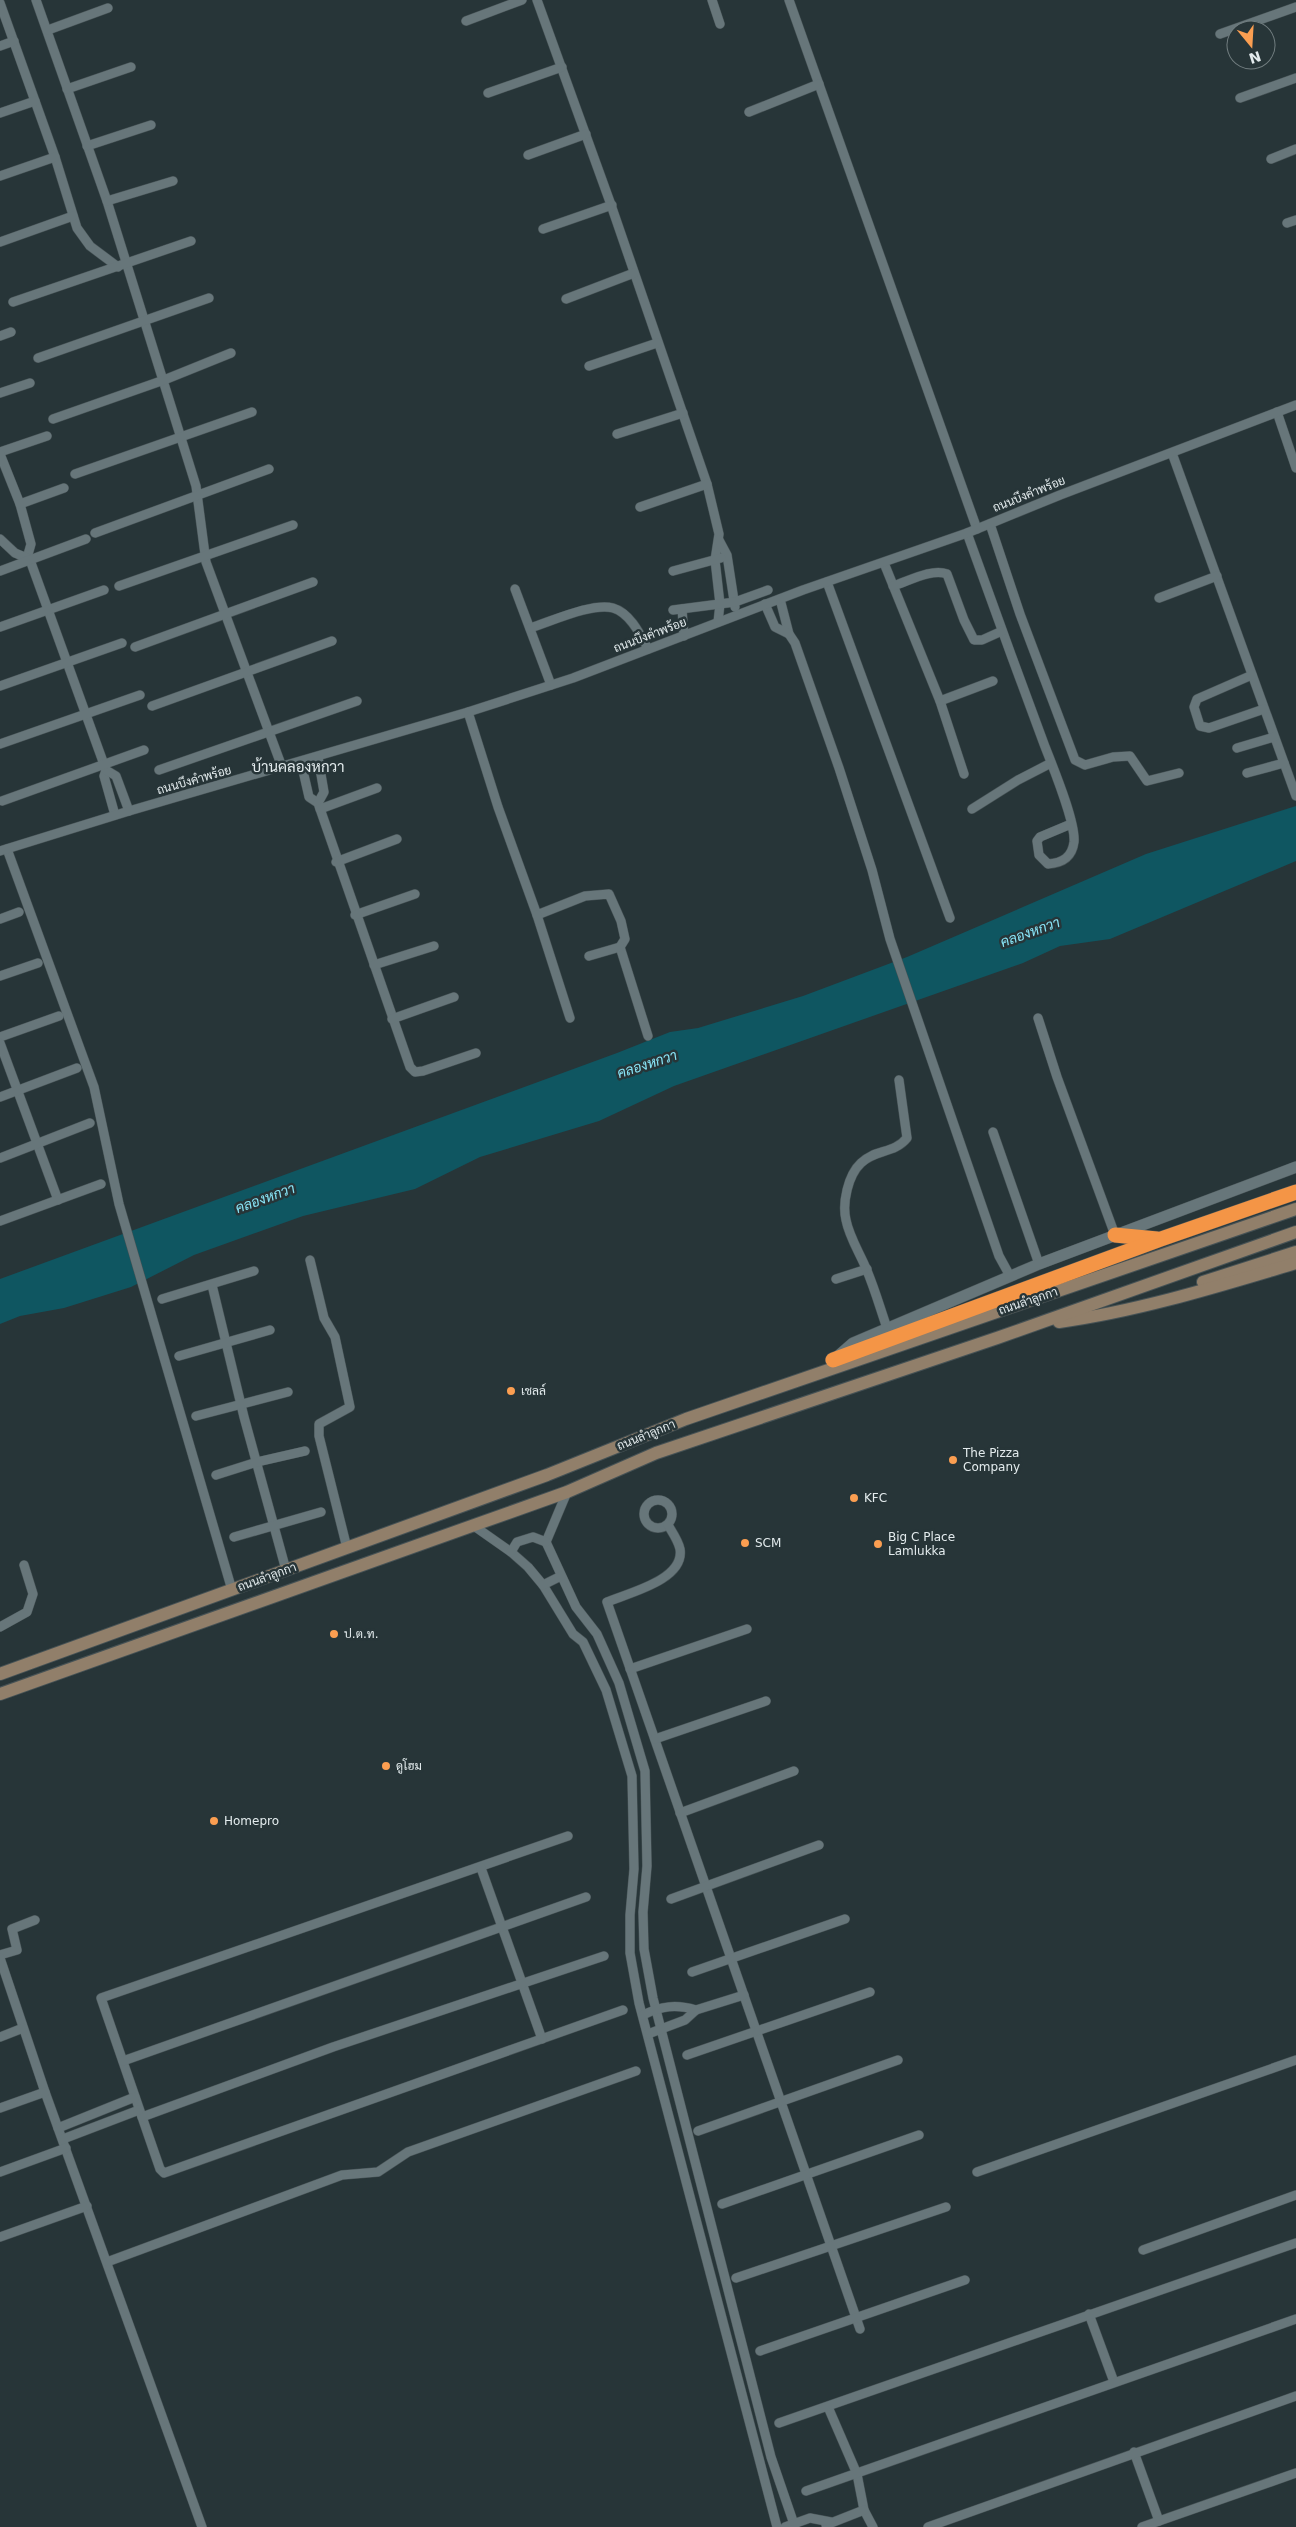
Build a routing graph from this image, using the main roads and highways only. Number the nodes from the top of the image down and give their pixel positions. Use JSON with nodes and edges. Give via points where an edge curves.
{"nodes":[{"id":1,"x":1296,"y":1192,"type":"edge"},
{"id":2,"x":1296,"y":1209,"type":"edge"},
{"id":3,"x":1296,"y":1232,"type":"edge"},
{"id":4,"x":1115,"y":1235,"type":"road end"},
{"id":5,"x":1160,"y":1239,"type":"junction"},
{"id":6,"x":1296,"y":1252,"type":"edge"},
{"id":7,"x":1296,"y":1263,"type":"edge"},
{"id":8,"x":1089,"y":1318,"type":"junction"},
{"id":9,"x":1031,"y":1326,"type":"junction"},
{"id":10,"x":833,"y":1360,"type":"joint"},
{"id":11,"x":810,"y":1375,"type":"junction"},
{"id":12,"x":0,"y":1674,"type":"edge"},
{"id":13,"x":0,"y":1694,"type":"edge"}],
"edges":[{"from":1,"to":5,"type":"highway"},
{"from":2,"to":11,"type":"main road","name":"ถนนลำลูกกา"},
{"from":3,"to":9,"type":"main road","name":"ถนนลำลูกกา"},
{"from":4,"to":5,"type":"highway"},
{"from":5,"to":10,"type":"highway"},
{"from":6,"to":8,"type":"main road"},
{"from":7,"to":8,"type":"main road"},
{"from":8,"to":9,"type":"main road"},
{"from":9,"to":13,"type":"main road","name":"ถนนลำลูกกา","via":[[656,1453],[567,1492]]},
{"from":10,"to":11,"type":"main road"},
{"from":11,"to":12,"type":"main road","name":"ถนนลำลูกกา","via":[[659,1429],[547,1475]]}]}
